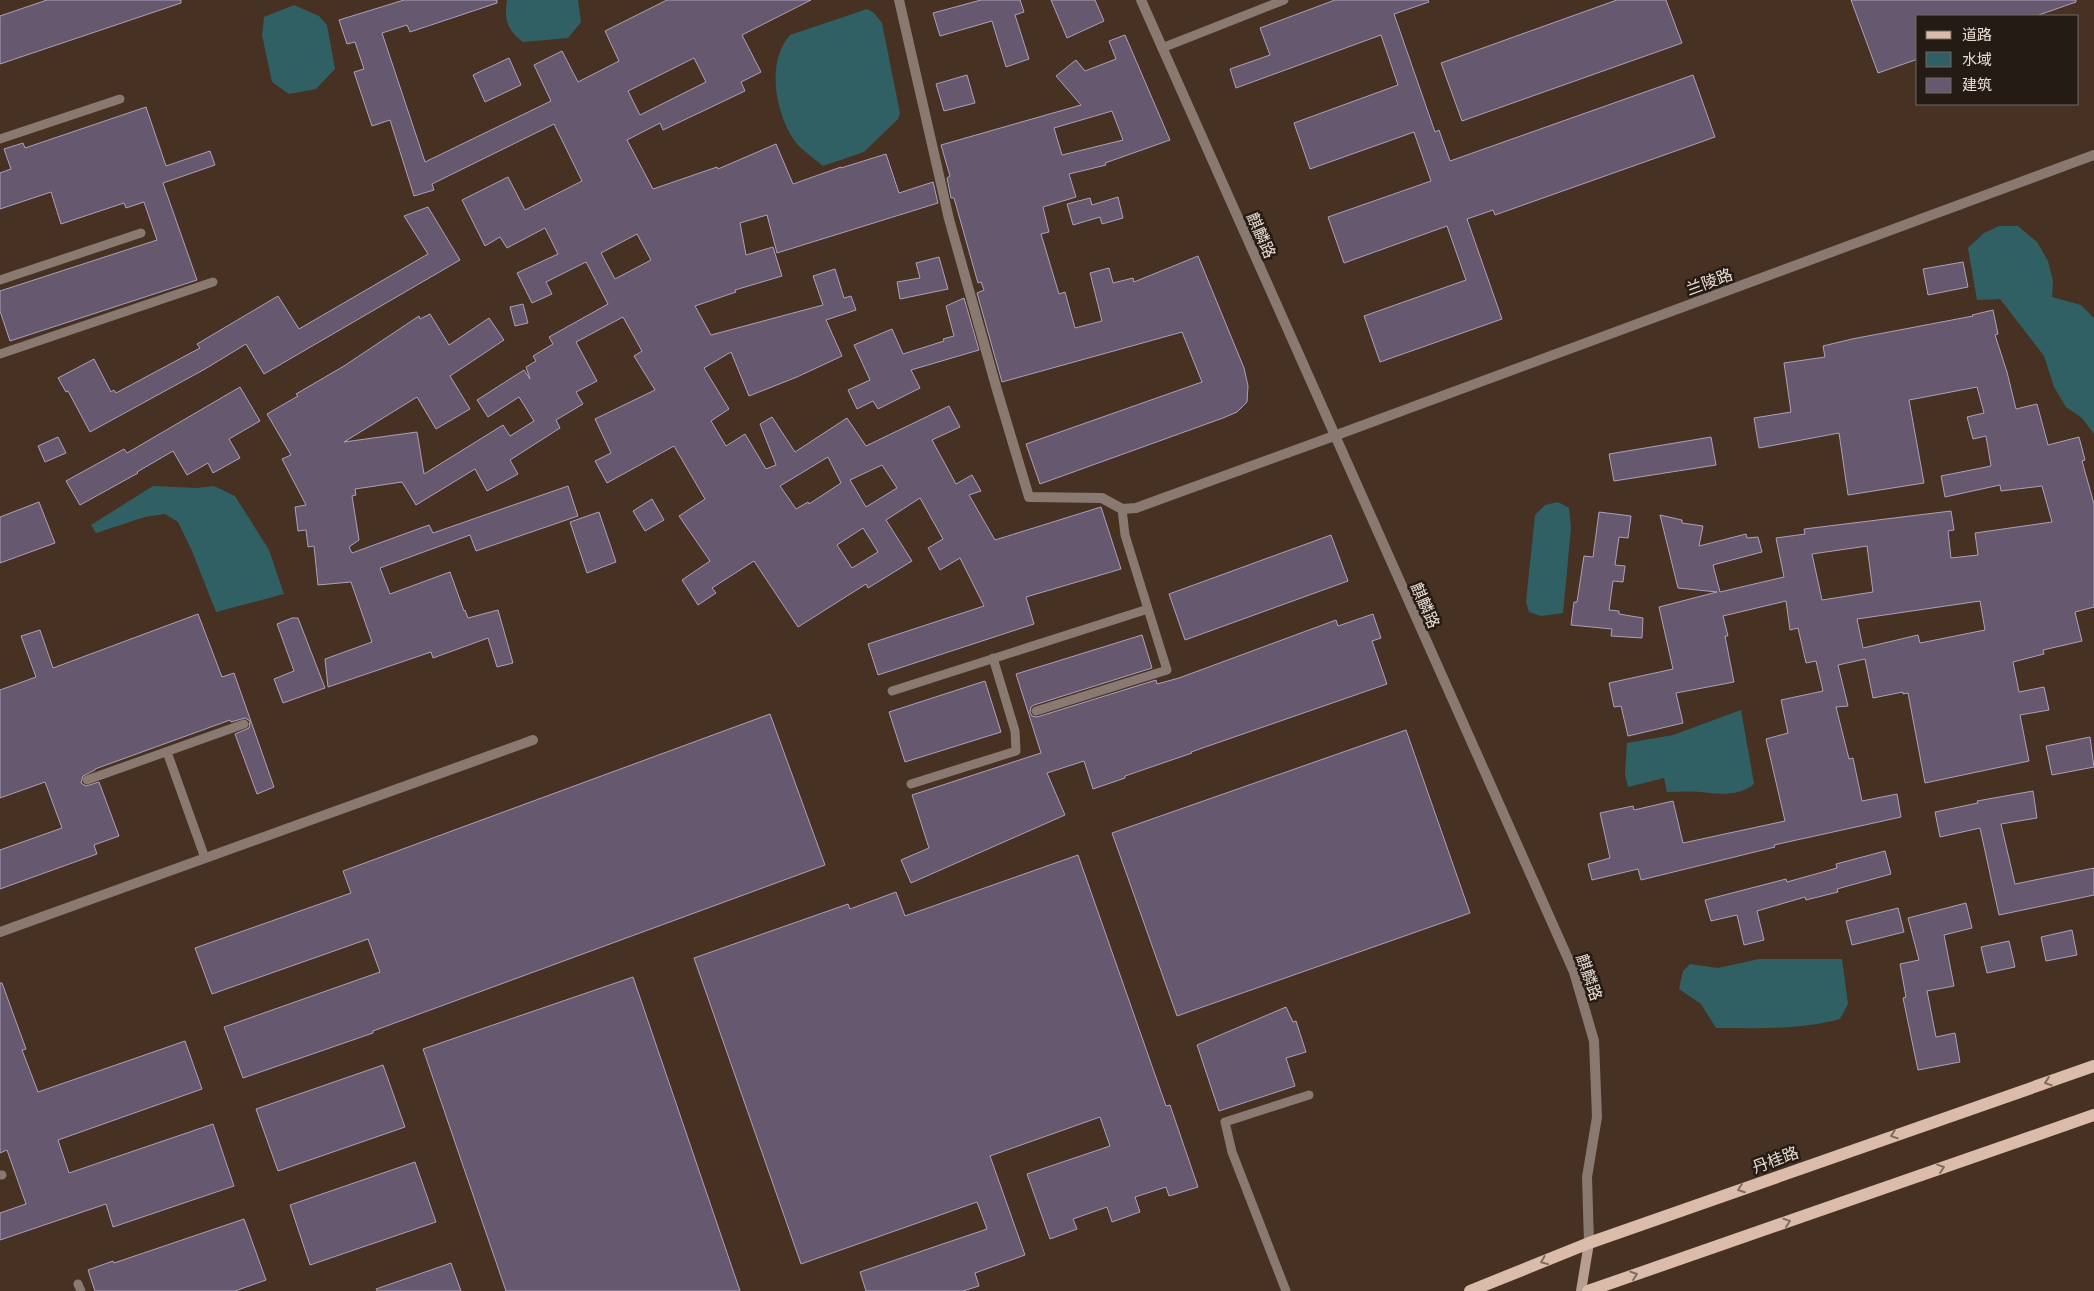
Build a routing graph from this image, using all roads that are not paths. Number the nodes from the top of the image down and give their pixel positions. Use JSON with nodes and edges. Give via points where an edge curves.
{"nodes":[{"id":1,"x":899,"y":0,"type":"edge"},
{"id":2,"x":1141,"y":0,"type":"edge"},
{"id":3,"x":1284,"y":0,"type":"edge"},
{"id":4,"x":1162,"y":48,"type":"junction"},
{"id":5,"x":120,"y":99,"type":"dead end"},
{"id":6,"x":0,"y":139,"type":"edge"},
{"id":7,"x":2094,"y":155,"type":"edge"},
{"id":8,"x":141,"y":233,"type":"dead end"},
{"id":9,"x":0,"y":280,"type":"edge"},
{"id":10,"x":213,"y":282,"type":"dead end"},
{"id":11,"x":0,"y":354,"type":"edge"},
{"id":12,"x":1334,"y":436,"type":"junction"},
{"id":13,"x":1122,"y":509,"type":"junction"},
{"id":14,"x":1148,"y":609,"type":"junction"},
{"id":15,"x":993,"y":658,"type":"junction"},
{"id":16,"x":892,"y":690,"type":"dead end"},
{"id":17,"x":1036,"y":711,"type":"dead end"},
{"id":18,"x":244,"y":724,"type":"dead end"},
{"id":19,"x":533,"y":740,"type":"dead end"},
{"id":20,"x":167,"y":752,"type":"junction"},
{"id":21,"x":87,"y":780,"type":"dead end"},
{"id":22,"x":911,"y":784,"type":"dead end"},
{"id":23,"x":205,"y":858,"type":"junction"},
{"id":24,"x":0,"y":932,"type":"edge"},
{"id":25,"x":2094,"y":1066,"type":"edge"},
{"id":26,"x":1309,"y":1096,"type":"dead end"},
{"id":27,"x":2094,"y":1115,"type":"edge"},
{"id":28,"x":1589,"y":1243,"type":"junction"},
{"id":29,"x":1286,"y":1291,"type":"edge"},
{"id":30,"x":1470,"y":1291,"type":"edge"},
{"id":31,"x":1581,"y":1291,"type":"edge"},
{"id":32,"x":1588,"y":1291,"type":"edge"}],
"edges":[{"from":1,"to":13,"type":"street","via":[[950,219],[1029,497],[1102,498]]},
{"from":2,"to":4,"type":"street","name":"麒麟路"},
{"from":3,"to":4,"type":"lane"},
{"from":4,"to":12,"type":"street","name":"麒麟路"},
{"from":5,"to":6,"type":"lane"},
{"from":7,"to":12,"type":"street","name":"兰陵路"},
{"from":8,"to":9,"type":"lane"},
{"from":10,"to":11,"type":"lane"},
{"from":12,"to":13,"type":"street","name":"兰陵路","via":[[1136,508]]},
{"from":12,"to":28,"type":"street","name":"麒麟路","via":[[1574,972],[1594,1041],[1596,1117],[1587,1176]]},
{"from":13,"to":14,"type":"lane","via":[[1125,535]]},
{"from":14,"to":15,"type":"lane"},
{"from":14,"to":17,"type":"lane","via":[[1167,670]]},
{"from":15,"to":16,"type":"lane"},
{"from":15,"to":22,"type":"lane","via":[[1015,731],[1016,751]]},
{"from":18,"to":20,"type":"lane"},
{"from":19,"to":23,"type":"street"},
{"from":20,"to":21,"type":"lane"},
{"from":20,"to":23,"type":"lane"},
{"from":23,"to":24,"type":"street"},
{"from":25,"to":28,"type":"main road","name":"丹桂路","one_way":true},
{"from":26,"to":29,"type":"lane","via":[[1225,1122],[1232,1152]]},
{"from":32,"to":27,"type":"main road","one_way":true},
{"from":28,"to":30,"type":"main road","name":"丹桂路","one_way":true},
{"from":28,"to":31,"type":"main road"}]}
